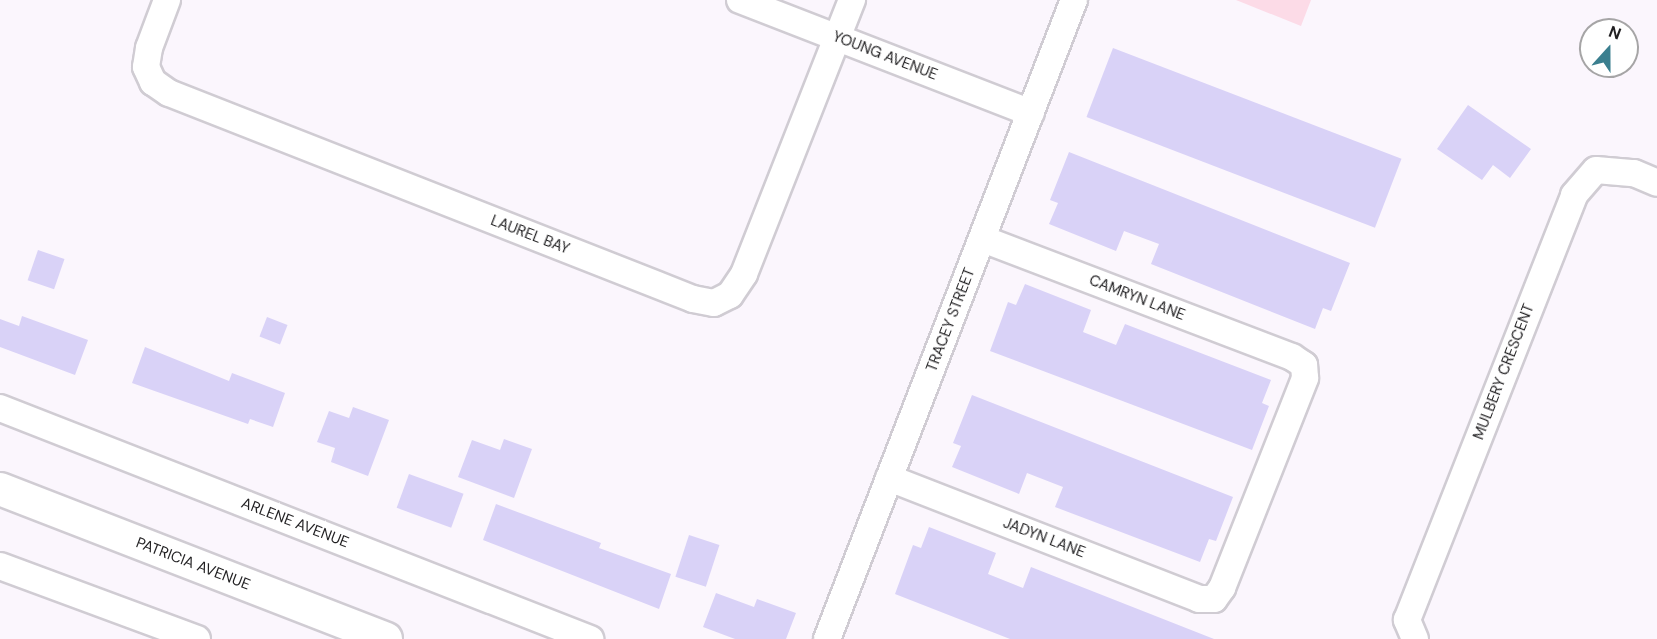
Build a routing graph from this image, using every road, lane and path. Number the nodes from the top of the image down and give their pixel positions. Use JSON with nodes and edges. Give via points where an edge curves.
{"nodes":[{"id":1,"x":167,"y":0,"type":"edge"},
{"id":2,"x":740,"y":0,"type":"edge"},
{"id":3,"x":852,"y":0,"type":"edge"},
{"id":4,"x":1074,"y":0,"type":"edge"},
{"id":5,"x":838,"y":38,"type":"junction"},
{"id":6,"x":1031,"y":113,"type":"junction"},
{"id":7,"x":1657,"y":183,"type":"edge"},
{"id":8,"x":983,"y":238,"type":"junction"},
{"id":9,"x":0,"y":408,"type":"edge"},
{"id":10,"x":889,"y":478,"type":"junction"},
{"id":11,"x":0,"y":489,"type":"edge"},
{"id":12,"x":0,"y":566,"type":"edge"},
{"id":13,"x":1199,"y":598,"type":"joint"},
{"id":14,"x":197,"y":639,"type":"edge"},
{"id":15,"x":386,"y":639,"type":"edge"},
{"id":16,"x":590,"y":639,"type":"edge"},
{"id":17,"x":827,"y":639,"type":"edge"},
{"id":18,"x":1415,"y":639,"type":"edge"}],
"edges":[{"from":1,"to":5,"type":"street","name":"LAUREL BAY","via":[[146,67],[153,82],[169,93],[704,303],[723,300],[741,281]]},
{"from":2,"to":5,"type":"street","name":"YOUNG AVENUE"},
{"from":3,"to":5,"type":"street","name":"LAUREL BAY"},
{"from":4,"to":6,"type":"street","name":"TRACEY STREET"},
{"from":5,"to":6,"type":"street","name":"YOUNG AVENUE"},
{"from":6,"to":8,"type":"street","name":"TRACEY STREET"},
{"from":7,"to":18,"type":"street","name":"MULBERY CRESCENT","via":[[1634,174],[1596,170],[1574,195],[1407,620]]},
{"from":8,"to":10,"type":"street","name":"TRACEY STREET"},
{"from":8,"to":13,"type":"street","name":"CAMRYN LANE","via":[[1292,357],[1304,365],[1305,378],[1222,588],[1214,599]]},
{"from":9,"to":16,"type":"street","name":"ARLENE AVENUE"},
{"from":10,"to":13,"type":"street","name":"JADYN LANE"},
{"from":10,"to":17,"type":"street","name":"TRACEY STREET"},
{"from":11,"to":15,"type":"street","name":"PATRICIA AVENUE"},
{"from":12,"to":14,"type":"street"}]}
